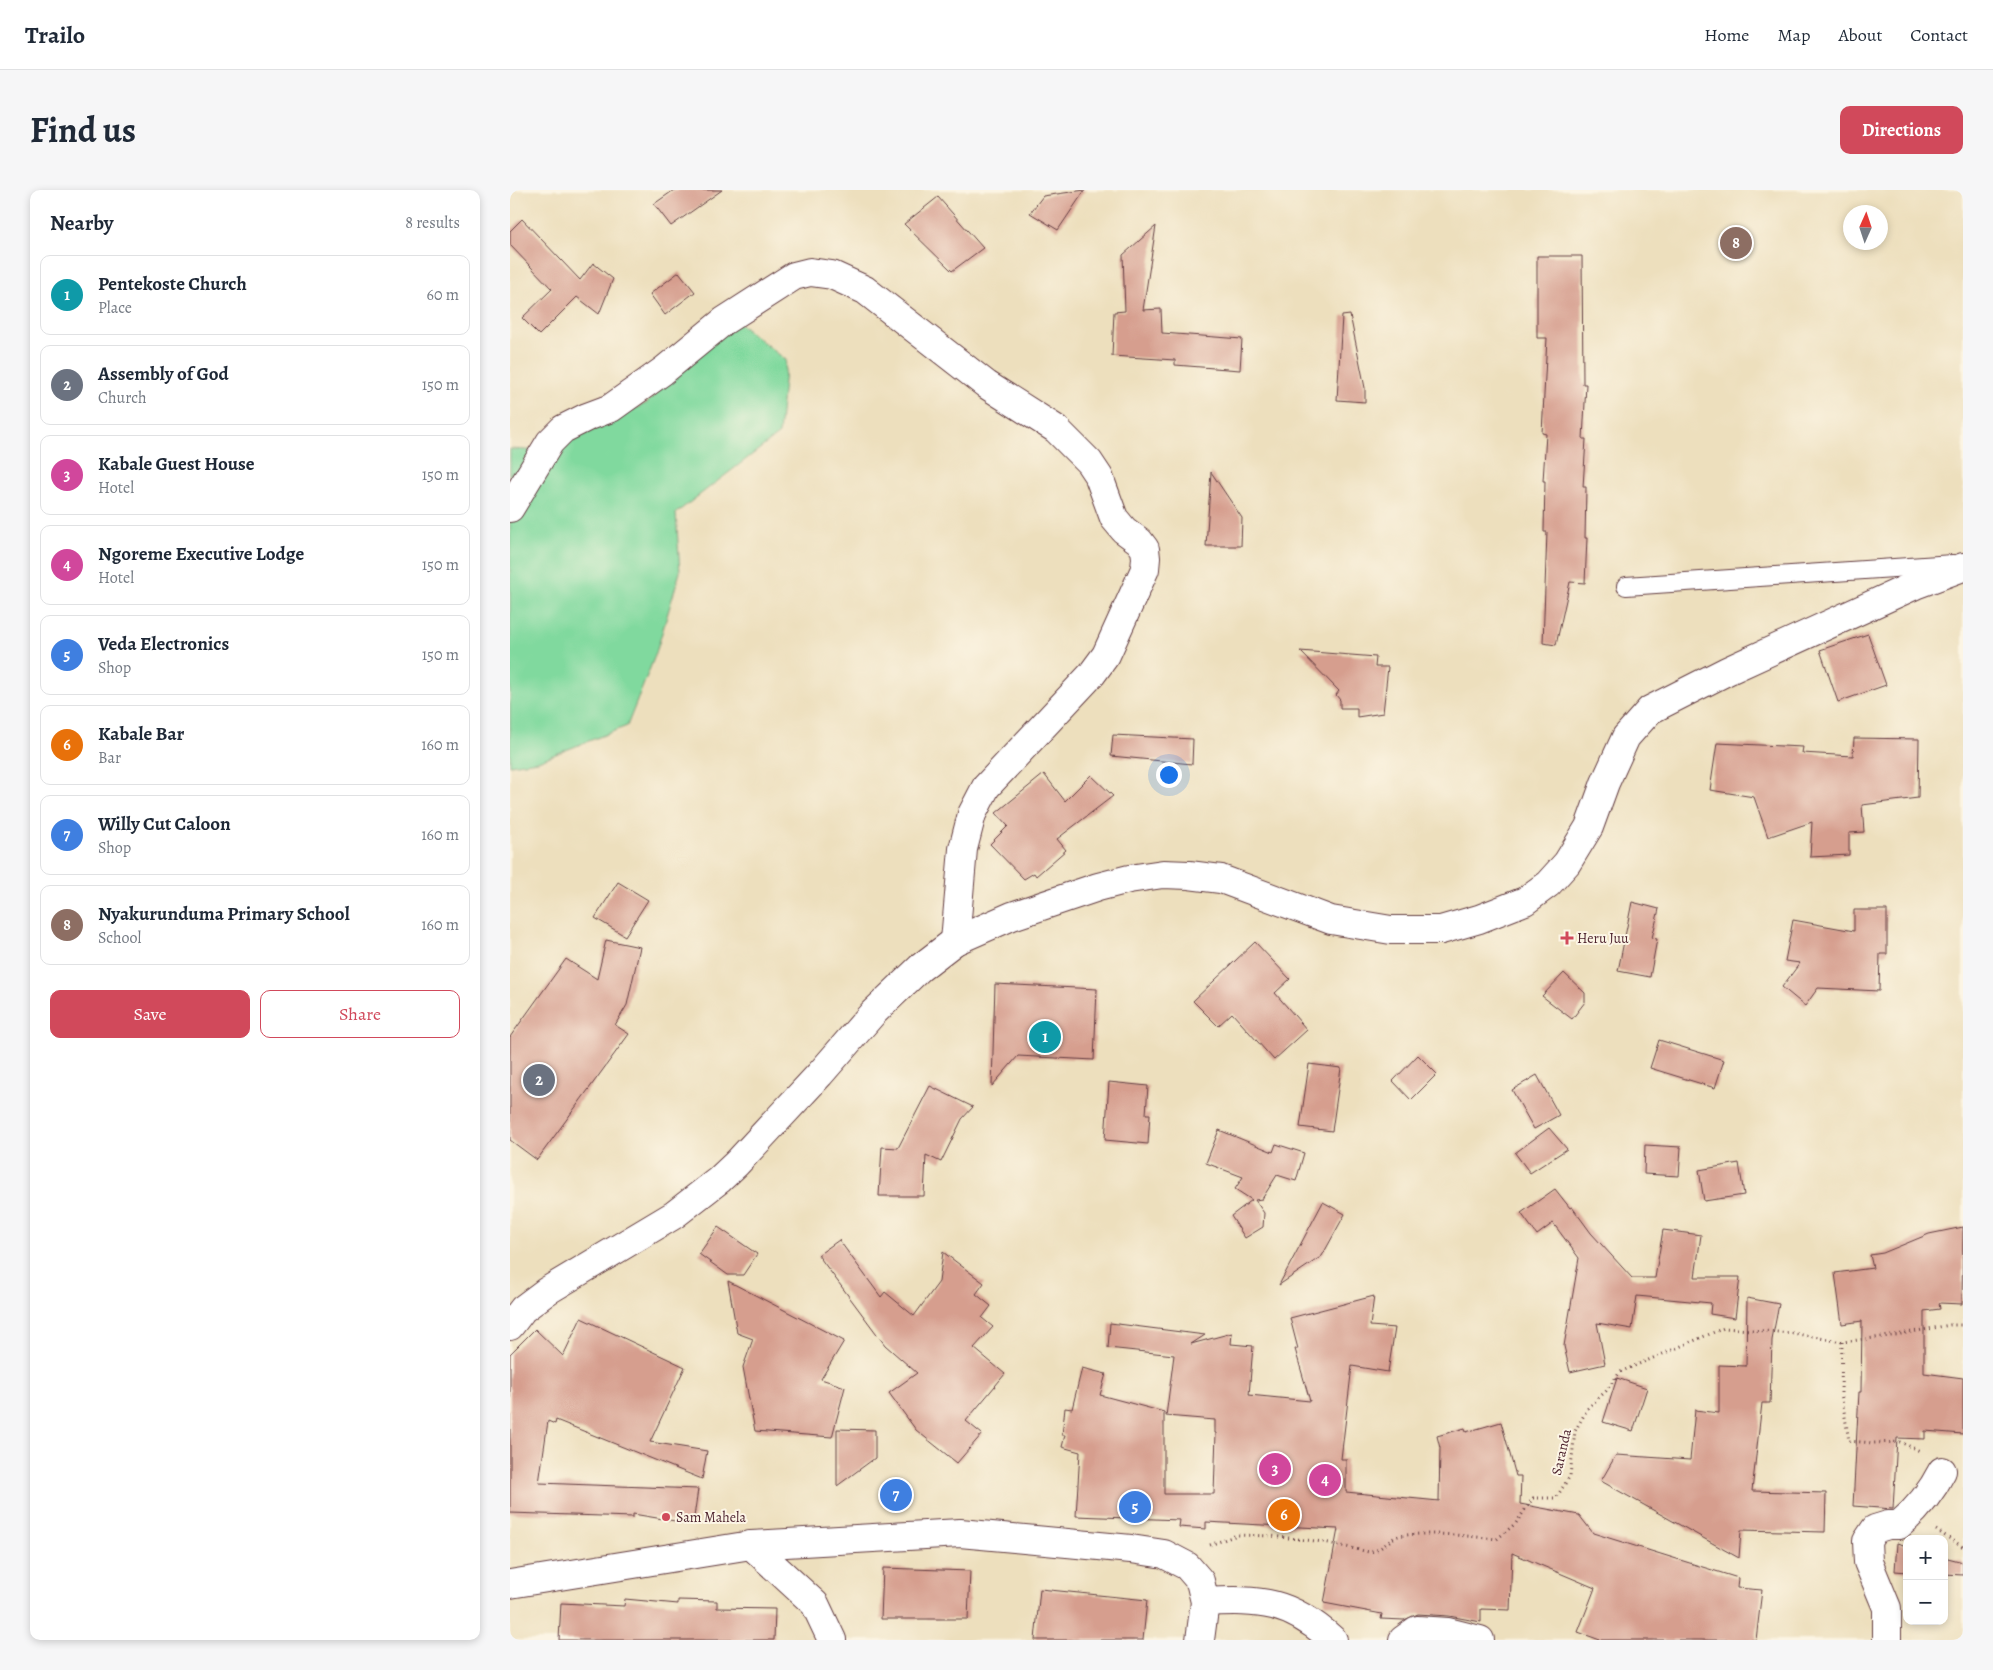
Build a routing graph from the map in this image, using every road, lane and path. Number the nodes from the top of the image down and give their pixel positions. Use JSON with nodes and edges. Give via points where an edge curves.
{"nodes":[{"id":1,"x":510,"y":508,"type":"edge"},
{"id":2,"x":1963,"y":563,"type":"edge"},
{"id":3,"x":1963,"y":567,"type":"edge"},
{"id":4,"x":1626,"y":586,"type":"dead end"},
{"id":5,"x":955,"y":941,"type":"junction"},
{"id":6,"x":1963,"y":1325,"type":"edge"},
{"id":7,"x":510,"y":1326,"type":"edge"},
{"id":8,"x":1842,"y":1342,"type":"junction"},
{"id":9,"x":1942,"y":1471,"type":"joint"},
{"id":10,"x":751,"y":1545,"type":"junction"},
{"id":11,"x":1187,"y":1566,"type":"junction"},
{"id":12,"x":510,"y":1584,"type":"edge"},
{"id":13,"x":1205,"y":1602,"type":"junction"},
{"id":14,"x":832,"y":1640,"type":"edge"},
{"id":15,"x":1200,"y":1640,"type":"edge"},
{"id":16,"x":1333,"y":1640,"type":"edge"},
{"id":17,"x":1403,"y":1640,"type":"edge"},
{"id":18,"x":1480,"y":1640,"type":"edge"},
{"id":19,"x":1887,"y":1640,"type":"edge"}],
"edges":[{"from":1,"to":5,"type":"street","via":[[550,442],[563,429],[611,408],[724,321],[794,276],[810,272],[832,275],[865,290],[987,385],[1056,429],[1099,476],[1114,518],[1145,549],[1145,569],[1106,655],[986,787],[975,808],[963,849]]},
{"from":2,"to":4,"type":"lane"},
{"from":3,"to":5,"type":"street","via":[[1915,585],[1650,710],[1626,737],[1589,826],[1568,862],[1548,884],[1525,901],[1479,920],[1441,930],[1391,930],[1331,920],[1221,879],[1163,874],[1098,887],[1012,916]]},
{"from":5,"to":7,"type":"street","via":[[920,968],[873,1013],[719,1180],[674,1215],[547,1291],[524,1309]]},
{"from":6,"to":8,"type":"path","name":"Saranda"},
{"from":8,"to":9,"type":"path","via":[[1841,1393],[1850,1441],[1900,1442],[1936,1457]]},
{"from":8,"to":11,"type":"path","name":"Saranda","via":[[1792,1333],[1724,1328],[1620,1372],[1588,1408],[1575,1431],[1570,1476],[1556,1498],[1533,1498],[1516,1523],[1497,1539],[1396,1536],[1378,1551],[1369,1552],[1297,1538],[1236,1535],[1209,1546]]},
{"from":9,"to":19,"type":"street","via":[[1925,1501],[1913,1514],[1900,1525],[1875,1529],[1867,1541],[1868,1562],[1887,1608]]},
{"from":10,"to":11,"type":"street","via":[[960,1534],[1131,1549],[1164,1554]]},
{"from":10,"to":12,"type":"street"},
{"from":10,"to":14,"type":"street","via":[[815,1604]]},
{"from":11,"to":13,"type":"street","via":[[1200,1580]]},
{"from":13,"to":15,"type":"street"},
{"from":13,"to":16,"type":"street","via":[[1246,1600],[1277,1606],[1316,1624]]},
{"from":17,"to":18,"type":"street","via":[[1417,1630],[1448,1632]]}]}
